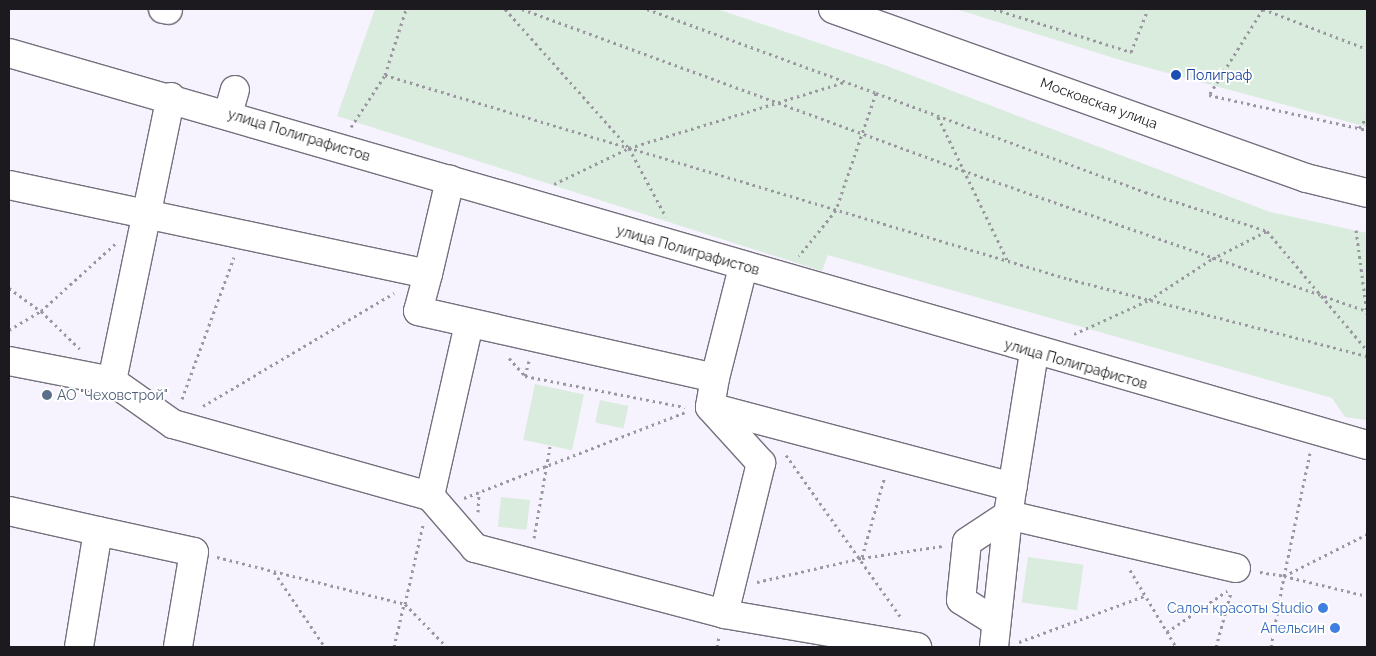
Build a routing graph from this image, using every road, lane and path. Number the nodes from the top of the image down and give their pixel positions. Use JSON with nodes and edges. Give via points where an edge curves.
{"nodes":[{"id":1,"x":406,"y":9,"type":"edge"},
{"id":2,"x":505,"y":9,"type":"edge"},
{"id":3,"x":522,"y":9,"type":"edge"},
{"id":4,"x":647,"y":9,"type":"edge"},
{"id":5,"x":833,"y":9,"type":"edge"},
{"id":6,"x":994,"y":9,"type":"edge"},
{"id":7,"x":1148,"y":9,"type":"edge"},
{"id":8,"x":1263,"y":9,"type":"edge"},
{"id":9,"x":865,"y":14,"type":"edge"},
{"id":10,"x":1367,"y":49,"type":"edge"},
{"id":11,"x":9,"y":53,"type":"edge"},
{"id":12,"x":385,"y":75,"type":"junction"},
{"id":13,"x":846,"y":82,"type":"junction"},
{"id":14,"x":876,"y":94,"type":"junction"},
{"id":15,"x":171,"y":97,"type":"junction"},
{"id":16,"x":781,"y":102,"type":"junction"},
{"id":17,"x":938,"y":116,"type":"junction"},
{"id":18,"x":1367,"y":117,"type":"edge"},
{"id":19,"x":1359,"y":129,"type":"junction"},
{"id":20,"x":1367,"y":130,"type":"edge"},
{"id":21,"x":863,"y":133,"type":"junction"},
{"id":22,"x":339,"y":147,"type":"junction"},
{"id":23,"x":629,"y":148,"type":"junction"},
{"id":24,"x":962,"y":170,"type":"junction"},
{"id":25,"x":450,"y":180,"type":"junction"},
{"id":26,"x":9,"y":184,"type":"edge"},
{"id":27,"x":553,"y":184,"type":"dead end"},
{"id":28,"x":1367,"y":192,"type":"edge"},
{"id":29,"x":836,"y":210,"type":"junction"},
{"id":30,"x":150,"y":213,"type":"junction"},
{"id":31,"x":1356,"y":230,"type":"dead end"},
{"id":32,"x":1267,"y":231,"type":"junction"},
{"id":33,"x":243,"y":233,"type":"junction"},
{"id":34,"x":121,"y":239,"type":"dead end"},
{"id":35,"x":683,"y":249,"type":"junction"},
{"id":36,"x":1212,"y":259,"type":"junction"},
{"id":37,"x":1007,"y":260,"type":"junction"},
{"id":38,"x":743,"y":267,"type":"junction"},
{"id":39,"x":428,"y":274,"type":"junction"},
{"id":40,"x":781,"y":278,"type":"junction"},
{"id":41,"x":9,"y":288,"type":"edge"},
{"id":42,"x":1324,"y":299,"type":"junction"},
{"id":43,"x":1150,"y":300,"type":"junction"},
{"id":44,"x":41,"y":311,"type":"junction"},
{"id":45,"x":1367,"y":312,"type":"edge"},
{"id":46,"x":469,"y":324,"type":"junction"},
{"id":47,"x":9,"y":330,"type":"edge"},
{"id":48,"x":1070,"y":336,"type":"dead end"},
{"id":49,"x":534,"y":338,"type":"junction"},
{"id":50,"x":1367,"y":350,"type":"edge"},
{"id":51,"x":1034,"y":353,"type":"junction"},
{"id":52,"x":1367,"y":356,"type":"edge"},
{"id":53,"x":9,"y":361,"type":"edge"},
{"id":54,"x":714,"y":378,"type":"junction"},
{"id":55,"x":112,"y":381,"type":"junction"},
{"id":56,"x":710,"y":407,"type":"junction"},
{"id":57,"x":173,"y":424,"type":"junction"},
{"id":58,"x":1367,"y":445,"type":"edge"},
{"id":59,"x":550,"y":446,"type":"dead end"},
{"id":60,"x":782,"y":451,"type":"dead end"},
{"id":61,"x":1310,"y":452,"type":"dead end"},
{"id":62,"x":890,"y":455,"type":"junction"},
{"id":63,"x":545,"y":467,"type":"junction"},
{"id":64,"x":1012,"y":487,"type":"junction"},
{"id":65,"x":435,"y":502,"type":"junction"},
{"id":66,"x":9,"y":510,"type":"edge"},
{"id":67,"x":1008,"y":515,"type":"junction"},
{"id":68,"x":98,"y":530,"type":"junction"},
{"id":69,"x":1367,"y":534,"type":"edge"},
{"id":70,"x":967,"y":542,"type":"junction"},
{"id":71,"x":194,"y":552,"type":"junction"},
{"id":72,"x":862,"y":558,"type":"junction"},
{"id":73,"x":531,"y":560,"type":"junction"},
{"id":74,"x":1236,"y":568,"type":"dead end"},
{"id":75,"x":274,"y":571,"type":"junction"},
{"id":76,"x":1284,"y":576,"type":"junction"},
{"id":77,"x":1367,"y":596,"type":"edge"},
{"id":78,"x":727,"y":601,"type":"junction"},
{"id":79,"x":405,"y":604,"type":"junction"},
{"id":80,"x":905,"y":623,"type":"dead end"},
{"id":81,"x":1168,"y":632,"type":"junction"},
{"id":82,"x":1001,"y":638,"type":"edge"},
{"id":83,"x":79,"y":647,"type":"edge"},
{"id":84,"x":178,"y":647,"type":"edge"},
{"id":85,"x":325,"y":647,"type":"edge"},
{"id":86,"x":394,"y":647,"type":"edge"},
{"id":87,"x":447,"y":647,"type":"edge"},
{"id":88,"x":917,"y":647,"type":"edge"},
{"id":89,"x":1176,"y":647,"type":"edge"},
{"id":90,"x":1216,"y":647,"type":"edge"},
{"id":91,"x":1271,"y":647,"type":"edge"}],
"edges":[{"from":1,"to":12,"type":"path"},
{"from":2,"to":23,"type":"path"},
{"from":3,"to":16,"type":"path"},
{"from":4,"to":13,"type":"path"},
{"from":5,"to":9,"type":"street","name":"Московская улица"},
{"from":6,"to":7,"type":"path","via":[[1131,52]]},
{"from":8,"to":10,"type":"path"},
{"from":8,"to":19,"type":"path","via":[[1209,95]]},
{"from":9,"to":28,"type":"street","name":"Московская улица","via":[[1306,178]]},
{"from":11,"to":15,"type":"street","name":"улица Полиграфистов"},
{"from":12,"to":22,"type":"path"},
{"from":12,"to":23,"type":"path"},
{"from":13,"to":14,"type":"path"},
{"from":13,"to":16,"type":"path"},
{"from":14,"to":17,"type":"path"},
{"from":14,"to":21,"type":"path"},
{"from":15,"to":22,"type":"street","name":"улица Полиграфистов","via":[[231,102]]},
{"from":15,"to":30,"type":"street"},
{"from":16,"to":21,"type":"path"},
{"from":16,"to":23,"type":"path"},
{"from":17,"to":24,"type":"path"},
{"from":17,"to":32,"type":"path","via":[[1145,192]]},
{"from":18,"to":19,"type":"path"},
{"from":19,"to":20,"type":"path"},
{"from":21,"to":24,"type":"path"},
{"from":21,"to":29,"type":"path"},
{"from":22,"to":25,"type":"street","name":"улица Полиграфистов"},
{"from":23,"to":27,"type":"path"},
{"from":23,"to":29,"type":"path"},
{"from":23,"to":35,"type":"path"},
{"from":24,"to":36,"type":"path"},
{"from":24,"to":37,"type":"path"},
{"from":25,"to":35,"type":"street","name":"улица Полиграфистов"},
{"from":25,"to":39,"type":"street"},
{"from":26,"to":30,"type":"street"},
{"from":29,"to":37,"type":"path"},
{"from":29,"to":40,"type":"path"},
{"from":30,"to":33,"type":"street"},
{"from":30,"to":55,"type":"street"},
{"from":31,"to":45,"type":"path"},
{"from":32,"to":36,"type":"path"},
{"from":32,"to":42,"type":"path"},
{"from":33,"to":39,"type":"street"},
{"from":33,"to":57,"type":"path"},
{"from":34,"to":44,"type":"path"},
{"from":35,"to":38,"type":"street","name":"улица Полиграфистов"},
{"from":36,"to":42,"type":"path"},
{"from":36,"to":43,"type":"path"},
{"from":37,"to":43,"type":"path"},
{"from":38,"to":40,"type":"street","name":"улица Полиграфистов"},
{"from":38,"to":54,"type":"street"},
{"from":39,"to":46,"type":"street","via":[[418,311]]},
{"from":39,"to":57,"type":"path"},
{"from":40,"to":51,"type":"street","name":"улица Полиграфистов"},
{"from":41,"to":44,"type":"path"},
{"from":42,"to":45,"type":"path"},
{"from":42,"to":50,"type":"path"},
{"from":43,"to":48,"type":"path"},
{"from":43,"to":52,"type":"path"},
{"from":44,"to":47,"type":"path"},
{"from":44,"to":55,"type":"path"},
{"from":46,"to":49,"type":"street"},
{"from":46,"to":65,"type":"street"},
{"from":49,"to":54,"type":"street"},
{"from":49,"to":63,"type":"path","via":[[525,376],[694,409]]},
{"from":51,"to":58,"type":"street","name":"улица Полиграфистов"},
{"from":51,"to":64,"type":"street"},
{"from":53,"to":55,"type":"street"},
{"from":54,"to":56,"type":"street"},
{"from":55,"to":57,"type":"street"},
{"from":56,"to":62,"type":"street"},
{"from":56,"to":78,"type":"street","via":[[761,463]]},
{"from":57,"to":65,"type":"street"},
{"from":59,"to":63,"type":"path"},
{"from":60,"to":72,"type":"path"},
{"from":61,"to":76,"type":"path"},
{"from":62,"to":64,"type":"street"},
{"from":62,"to":72,"type":"path"},
{"from":63,"to":65,"type":"path"},
{"from":63,"to":73,"type":"path"},
{"from":64,"to":67,"type":"street"},
{"from":65,"to":73,"type":"street","via":[[475,548]]},
{"from":65,"to":79,"type":"path"},
{"from":66,"to":68,"type":"street"},
{"from":67,"to":70,"type":"street"},
{"from":67,"to":74,"type":"street"},
{"from":67,"to":82,"type":"street"},
{"from":68,"to":71,"type":"street"},
{"from":68,"to":83,"type":"street"},
{"from":69,"to":76,"type":"path"},
{"from":70,"to":72,"type":"path"},
{"from":70,"to":82,"type":"street","via":[[961,600]]},
{"from":71,"to":75,"type":"path"},
{"from":71,"to":84,"type":"street"},
{"from":72,"to":78,"type":"path"},
{"from":72,"to":80,"type":"path"},
{"from":73,"to":78,"type":"street"},
{"from":75,"to":79,"type":"path"},
{"from":75,"to":85,"type":"path"},
{"from":76,"to":77,"type":"path"},
{"from":76,"to":91,"type":"path"},
{"from":78,"to":88,"type":"street"},
{"from":79,"to":86,"type":"path"},
{"from":79,"to":87,"type":"path"},
{"from":81,"to":82,"type":"path","via":[[1148,595]]},
{"from":81,"to":89,"type":"path"},
{"from":81,"to":90,"type":"path","via":[[1232,587]]}]}
